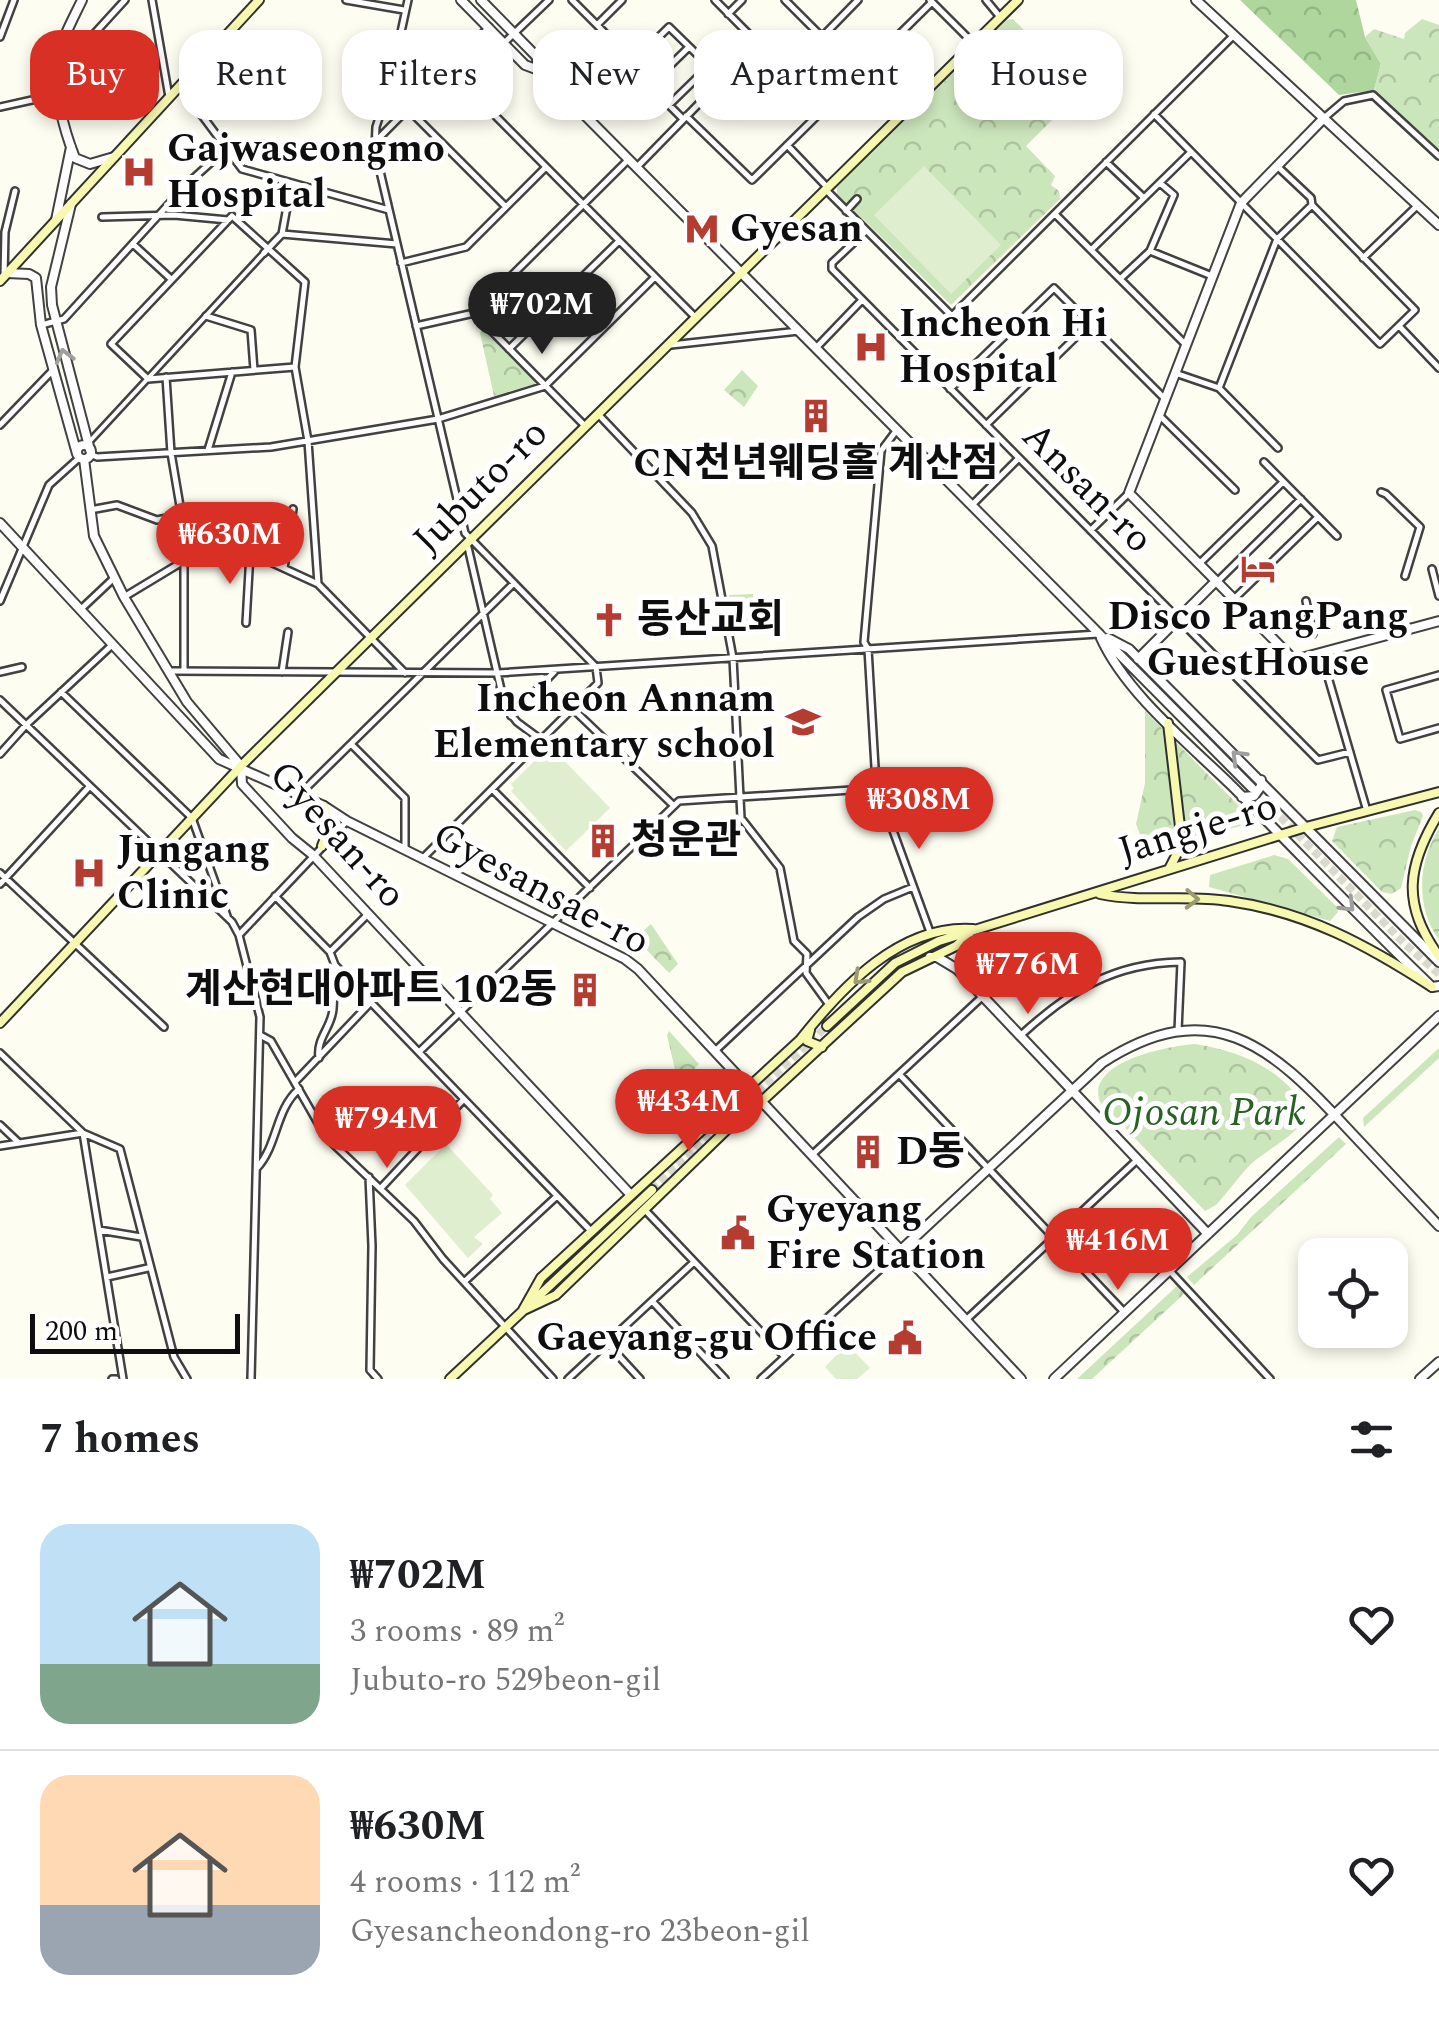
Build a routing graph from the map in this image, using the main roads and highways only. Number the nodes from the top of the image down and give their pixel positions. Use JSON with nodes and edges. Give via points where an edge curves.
{"nodes":[{"id":1,"x":259,"y":0,"type":"edge"},
{"id":2,"x":1018,"y":0,"type":"edge"},
{"id":3,"x":4,"y":277,"type":"edge"},
{"id":4,"x":1168,"y":723,"type":"road end"},
{"id":5,"x":1439,"y":792,"type":"edge"},
{"id":6,"x":324,"y":806,"type":"road end"},
{"id":7,"x":1439,"y":813,"type":"edge"},
{"id":8,"x":322,"y":846,"type":"road end"},
{"id":9,"x":1169,"y":870,"type":"junction"},
{"id":10,"x":1095,"y":893,"type":"junction"},
{"id":11,"x":977,"y":930,"type":"junction"},
{"id":12,"x":1439,"y":959,"type":"edge"},
{"id":13,"x":1436,"y":987,"type":"edge"},
{"id":14,"x":818,"y":1018,"type":"junction"},
{"id":15,"x":0,"y":1023,"type":"edge"},
{"id":16,"x":828,"y":1026,"type":"tunnel mouth"},
{"id":17,"x":822,"y":1047,"type":"junction"},
{"id":18,"x":660,"y":1166,"type":"junction"},
{"id":19,"x":675,"y":1180,"type":"junction"},
{"id":20,"x":652,"y":1190,"type":"tunnel mouth"},
{"id":21,"x":523,"y":1310,"type":"junction"},
{"id":22,"x":450,"y":1379,"type":"edge"}],
"edges":[{"from":1,"to":3,"type":"main road"},
{"from":2,"to":15,"type":"main road","name":"Jubuto-ro","via":[[240,766]]},
{"from":4,"to":9,"type":"main road","via":[[1182,844]]},
{"from":5,"to":9,"type":"main road","name":"Jangje-ro"},
{"from":6,"to":8,"type":"main road","via":[[330,825]]},
{"from":7,"to":12,"type":"main road","via":[[1417,855],[1412,886],[1416,915]]},
{"from":9,"to":10,"type":"main road","name":"Jangje-ro"},
{"from":10,"to":11,"type":"main road","name":"Jangje-ro"},
{"from":10,"to":13,"type":"main road","one_way":true,"via":[[1130,900],[1228,900],[1274,910],[1360,941]]},
{"from":11,"to":14,"type":"main road","name":"Jangje-ro","one_way":true,"via":[[948,928],[894,948]]},
{"from":11,"to":16,"type":"main road","name":"Jangje-ro","via":[[895,963]]},
{"from":11,"to":17,"type":"main road","name":"Jangje-ro","via":[[902,972]]},
{"from":14,"to":17,"type":"main road","via":[[806,1037]]},
{"from":14,"to":18,"type":"main road","name":"Jangje-ro"},
{"from":17,"to":19,"type":"main road","name":"Jangje-ro"},
{"from":18,"to":19,"type":"main road","via":[[674,1166]]},
{"from":18,"to":21,"type":"main road","name":"Jangje-ro","via":[[542,1278]]},
{"from":19,"to":21,"type":"main road","name":"Jangje-ro","via":[[556,1295]]},
{"from":20,"to":21,"type":"main road","name":"Jangje-ro"},
{"from":21,"to":22,"type":"main road","name":"Jangje-ro"}]}
